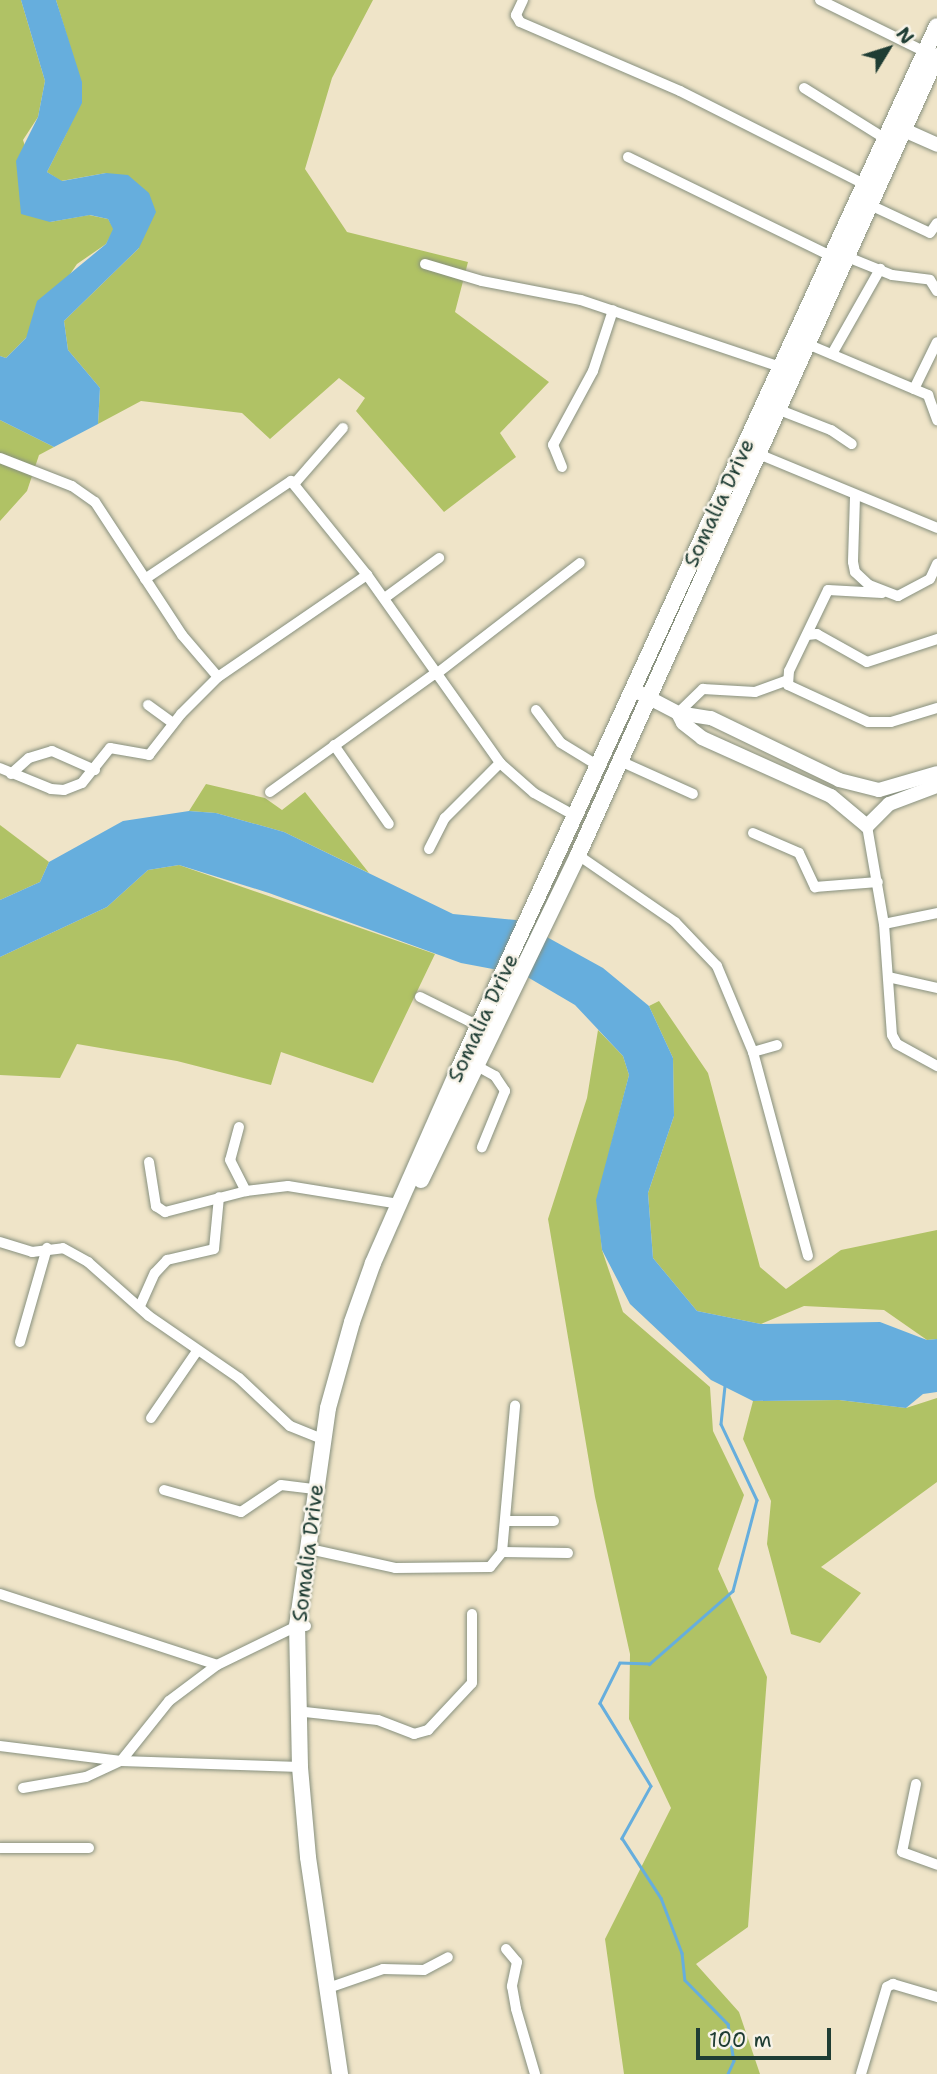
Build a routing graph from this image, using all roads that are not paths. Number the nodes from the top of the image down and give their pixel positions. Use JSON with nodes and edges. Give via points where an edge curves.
{"nodes":[{"id":1,"x":523,"y":0,"type":"edge"},
{"id":2,"x":820,"y":0,"type":"edge"},
{"id":3,"x":937,"y":26,"type":"edge"},
{"id":4,"x":931,"y":54,"type":"edge"},
{"id":5,"x":804,"y":88,"type":"dead end"},
{"id":6,"x":904,"y":130,"type":"junction"},
{"id":7,"x":884,"y":138,"type":"junction"},
{"id":8,"x":937,"y":145,"type":"edge"},
{"id":9,"x":628,"y":157,"type":"dead end"},
{"id":10,"x":862,"y":183,"type":"junction"},
{"id":11,"x":868,"y":204,"type":"junction"},
{"id":12,"x":937,"y":223,"type":"edge"},
{"id":13,"x":837,"y":255,"type":"junction"},
{"id":14,"x":425,"y":264,"type":"dead end"},
{"id":15,"x":880,"y":269,"type":"junction"},
{"id":16,"x":937,"y":291,"type":"edge"},
{"id":17,"x":613,"y":310,"type":"junction"},
{"id":18,"x":805,"y":342,"type":"junction"},
{"id":19,"x":937,"y":342,"type":"edge"},
{"id":20,"x":832,"y":354,"type":"junction"},
{"id":21,"x":780,"y":367,"type":"junction"},
{"id":22,"x":914,"y":389,"type":"junction"},
{"id":23,"x":777,"y":410,"type":"junction"},
{"id":24,"x":937,"y":420,"type":"edge"},
{"id":25,"x":343,"y":428,"type":"dead end"},
{"id":26,"x":852,"y":444,"type":"dead end"},
{"id":27,"x":751,"y":451,"type":"junction"},
{"id":28,"x":0,"y":458,"type":"edge"},
{"id":29,"x":562,"y":467,"type":"dead end"},
{"id":30,"x":295,"y":483,"type":"junction"},
{"id":31,"x":855,"y":497,"type":"junction"},
{"id":32,"x":937,"y":528,"type":"edge"},
{"id":33,"x":439,"y":558,"type":"dead end"},
{"id":34,"x":580,"y":563,"type":"dead end"},
{"id":35,"x":937,"y":564,"type":"edge"},
{"id":36,"x":368,"y":575,"type":"junction"},
{"id":37,"x":145,"y":579,"type":"junction"},
{"id":38,"x":882,"y":593,"type":"junction"},
{"id":39,"x":386,"y":597,"type":"junction"},
{"id":40,"x":807,"y":635,"type":"junction"},
{"id":41,"x":937,"y":639,"type":"edge"},
{"id":42,"x":435,"y":674,"type":"junction"},
{"id":43,"x":218,"y":677,"type":"junction"},
{"id":44,"x":786,"y":681,"type":"junction"},
{"id":45,"x":641,"y":694,"type":"junction"},
{"id":46,"x":148,"y":705,"type":"dead end"},
{"id":47,"x":937,"y":708,"type":"edge"},
{"id":48,"x":536,"y":710,"type":"dead end"},
{"id":49,"x":678,"y":713,"type":"junction"},
{"id":50,"x":173,"y":723,"type":"junction"},
{"id":51,"x":748,"y":736,"type":"junction"},
{"id":52,"x":334,"y":745,"type":"junction"},
{"id":53,"x":741,"y":753,"type":"junction"},
{"id":54,"x":620,"y":761,"type":"junction"},
{"id":55,"x":500,"y":763,"type":"junction"},
{"id":56,"x":600,"y":767,"type":"junction"},
{"id":57,"x":0,"y":768,"type":"edge"},
{"id":58,"x":95,"y":770,"type":"junction"},
{"id":59,"x":937,"y":773,"type":"edge"},
{"id":60,"x":11,"y":774,"type":"junction"},
{"id":61,"x":839,"y":780,"type":"junction"},
{"id":62,"x":937,"y":786,"type":"edge"},
{"id":63,"x":879,"y":790,"type":"junction"},
{"id":64,"x":270,"y":792,"type":"dead end"},
{"id":65,"x":693,"y":794,"type":"dead end"},
{"id":66,"x":831,"y":796,"type":"junction"},
{"id":67,"x":890,"y":804,"type":"junction"},
{"id":68,"x":577,"y":817,"type":"junction"},
{"id":69,"x":389,"y":824,"type":"dead end"},
{"id":70,"x":867,"y":826,"type":"junction"},
{"id":71,"x":753,"y":833,"type":"dead end"},
{"id":72,"x":429,"y":849,"type":"dead end"},
{"id":73,"x":578,"y":855,"type":"junction"},
{"id":74,"x":878,"y":882,"type":"junction"},
{"id":75,"x":937,"y":913,"type":"edge"},
{"id":76,"x":539,"y":916,"type":"junction"},
{"id":77,"x":884,"y":924,"type":"junction"},
{"id":78,"x":888,"y":977,"type":"junction"},
{"id":79,"x":507,"y":986,"type":"junction"},
{"id":80,"x":937,"y":988,"type":"edge"},
{"id":81,"x":420,"y":997,"type":"dead end"},
{"id":82,"x":480,"y":1026,"type":"junction"},
{"id":83,"x":778,"y":1045,"type":"dead end"},
{"id":84,"x":753,"y":1052,"type":"junction"},
{"id":85,"x":477,"y":1066,"type":"junction"},
{"id":86,"x":937,"y":1066,"type":"edge"},
{"id":87,"x":239,"y":1127,"type":"dead end"},
{"id":88,"x":482,"y":1147,"type":"dead end"},
{"id":89,"x":149,"y":1162,"type":"dead end"},
{"id":90,"x":246,"y":1191,"type":"junction"},
{"id":91,"x":219,"y":1197,"type":"junction"},
{"id":92,"x":399,"y":1204,"type":"junction"},
{"id":93,"x":0,"y":1242,"type":"edge"},
{"id":94,"x":47,"y":1248,"type":"junction"},
{"id":95,"x":808,"y":1256,"type":"dead end"},
{"id":96,"x":140,"y":1306,"type":"junction"},
{"id":97,"x":20,"y":1342,"type":"dead end"},
{"id":98,"x":197,"y":1350,"type":"junction"},
{"id":99,"x":515,"y":1406,"type":"dead end"},
{"id":100,"x":151,"y":1418,"type":"dead end"},
{"id":101,"x":324,"y":1440,"type":"junction"},
{"id":102,"x":316,"y":1489,"type":"junction"},
{"id":103,"x":164,"y":1490,"type":"dead end"},
{"id":104,"x":506,"y":1521,"type":"junction"},
{"id":105,"x":554,"y":1521,"type":"dead end"},
{"id":106,"x":314,"y":1550,"type":"junction"},
{"id":107,"x":502,"y":1552,"type":"junction"},
{"id":108,"x":568,"y":1553,"type":"dead end"},
{"id":109,"x":0,"y":1594,"type":"edge"},
{"id":110,"x":472,"y":1614,"type":"dead end"},
{"id":111,"x":302,"y":1626,"type":"junction"},
{"id":112,"x":217,"y":1665,"type":"junction"},
{"id":113,"x":304,"y":1712,"type":"junction"},
{"id":114,"x":0,"y":1746,"type":"edge"},
{"id":115,"x":121,"y":1761,"type":"junction"},
{"id":116,"x":300,"y":1767,"type":"junction"},
{"id":117,"x":916,"y":1784,"type":"dead end"},
{"id":118,"x":23,"y":1788,"type":"dead end"},
{"id":119,"x":0,"y":1848,"type":"edge"},
{"id":120,"x":89,"y":1848,"type":"dead end"},
{"id":121,"x":937,"y":1866,"type":"edge"},
{"id":122,"x":506,"y":1949,"type":"dead end"},
{"id":123,"x":448,"y":1956,"type":"dead end"},
{"id":124,"x":334,"y":1986,"type":"junction"},
{"id":125,"x":937,"y":1997,"type":"edge"},
{"id":126,"x":340,"y":2074,"type":"edge"},
{"id":127,"x":349,"y":2074,"type":"edge"},
{"id":128,"x":535,"y":2074,"type":"edge"},
{"id":129,"x":861,"y":2074,"type":"edge"}],
"edges":[{"from":1,"to":10,"type":"street","via":[[516,15],[520,22],[680,91]]},
{"from":2,"to":4,"type":"street"},
{"from":3,"to":4,"type":"main road","name":"Somalia Drive"},
{"from":4,"to":6,"type":"main road","name":"Somalia Drive"},
{"from":4,"to":7,"type":"main road","name":"Somalia Drive"},
{"from":5,"to":7,"type":"street"},
{"from":6,"to":8,"type":"street"},
{"from":6,"to":11,"type":"main road","name":"Somalia Drive"},
{"from":7,"to":10,"type":"main road","name":"Somalia Drive"},
{"from":9,"to":13,"type":"street"},
{"from":10,"to":13,"type":"main road","name":"Somalia Drive"},
{"from":11,"to":12,"type":"street","via":[[930,233]]},
{"from":11,"to":13,"type":"main road","name":"Somalia Drive"},
{"from":13,"to":15,"type":"street"},
{"from":13,"to":18,"type":"main road","name":"Somalia Drive"},
{"from":13,"to":21,"type":"main road","name":"Somalia Drive"},
{"from":14,"to":17,"type":"street"},
{"from":15,"to":16,"type":"street","via":[[930,280]]},
{"from":15,"to":20,"type":"street"},
{"from":17,"to":21,"type":"street"},
{"from":17,"to":29,"type":"street","via":[[593,371],[553,445]]},
{"from":18,"to":20,"type":"street"},
{"from":18,"to":23,"type":"main road","name":"Somalia Drive"},
{"from":19,"to":22,"type":"street"},
{"from":20,"to":22,"type":"street"},
{"from":21,"to":27,"type":"main road","name":"Somalia Drive"},
{"from":22,"to":24,"type":"street","via":[[933,402]]},
{"from":23,"to":26,"type":"street","via":[[831,430]]},
{"from":23,"to":27,"type":"main road","name":"Somalia Drive"},
{"from":25,"to":30,"type":"street"},
{"from":27,"to":31,"type":"street"},
{"from":27,"to":45,"type":"main road","name":"Somalia Drive"},
{"from":28,"to":37,"type":"street","via":[[47,474],[95,502]]},
{"from":30,"to":36,"type":"street"},
{"from":30,"to":37,"type":"street","via":[[286,482]]},
{"from":31,"to":32,"type":"street"},
{"from":31,"to":38,"type":"street","via":[[855,572]]},
{"from":33,"to":39,"type":"street"},
{"from":34,"to":42,"type":"street"},
{"from":35,"to":38,"type":"street","via":[[922,585],[898,596]]},
{"from":36,"to":39,"type":"street"},
{"from":36,"to":43,"type":"street"},
{"from":37,"to":43,"type":"street","via":[[182,635]]},
{"from":38,"to":40,"type":"street","via":[[828,590]]},
{"from":39,"to":42,"type":"street"},
{"from":40,"to":41,"type":"street","via":[[817,634],[867,662]]},
{"from":40,"to":44,"type":"street"},
{"from":42,"to":52,"type":"street"},
{"from":42,"to":55,"type":"street"},
{"from":43,"to":50,"type":"street"},
{"from":44,"to":47,"type":"street","via":[[867,722],[891,722]]},
{"from":44,"to":49,"type":"street","via":[[755,692],[703,689]]},
{"from":45,"to":49,"type":"street"},
{"from":45,"to":54,"type":"main road","name":"Somalia Drive"},
{"from":45,"to":56,"type":"main road","name":"Somalia Drive"},
{"from":46,"to":50,"type":"street"},
{"from":48,"to":56,"type":"street","via":[[561,743]]},
{"from":49,"to":51,"type":"street","via":[[700,715]]},
{"from":49,"to":53,"type":"street","via":[[702,738]]},
{"from":50,"to":58,"type":"street","via":[[154,753],[144,756],[110,748]]},
{"from":51,"to":53,"type":"street"},
{"from":51,"to":61,"type":"street"},
{"from":52,"to":64,"type":"street"},
{"from":52,"to":69,"type":"street"},
{"from":53,"to":66,"type":"street"},
{"from":54,"to":65,"type":"street"},
{"from":54,"to":73,"type":"main road","name":"Somalia Drive"},
{"from":55,"to":68,"type":"street","via":[[534,793]]},
{"from":55,"to":72,"type":"street","via":[[446,817]]},
{"from":56,"to":68,"type":"main road","name":"Somalia Drive"},
{"from":57,"to":60,"type":"street"},
{"from":58,"to":60,"type":"street","via":[[82,783],[64,789],[51,789]]},
{"from":58,"to":60,"type":"street","via":[[52,751],[29,758]]},
{"from":59,"to":63,"type":"street"},
{"from":61,"to":63,"type":"street"},
{"from":61,"to":66,"type":"street"},
{"from":62,"to":67,"type":"street"},
{"from":63,"to":67,"type":"street"},
{"from":66,"to":70,"type":"street"},
{"from":67,"to":70,"type":"street"},
{"from":68,"to":76,"type":"main road","name":"Somalia Drive"},
{"from":70,"to":74,"type":"street"},
{"from":71,"to":74,"type":"street","via":[[799,853],[815,887]]},
{"from":73,"to":76,"type":"main road","name":"Somalia Drive"},
{"from":73,"to":84,"type":"street","via":[[635,892],[699,945],[727,987]]},
{"from":74,"to":77,"type":"street"},
{"from":75,"to":77,"type":"street"},
{"from":76,"to":79,"type":"main road","name":"Somalia Drive"},
{"from":77,"to":78,"type":"street"},
{"from":78,"to":80,"type":"street"},
{"from":78,"to":86,"type":"street","via":[[890,1027],[897,1044]]},
{"from":79,"to":82,"type":"main road","name":"Somalia Drive"},
{"from":79,"to":85,"type":"main road","name":"Somalia Drive"},
{"from":81,"to":82,"type":"street"},
{"from":82,"to":92,"type":"main road","name":"Somalia Drive"},
{"from":83,"to":84,"type":"street"},
{"from":84,"to":95,"type":"street"},
{"from":85,"to":88,"type":"street","via":[[495,1076],[505,1091]]},
{"from":85,"to":106,"type":"main road","name":"Somalia Drive","via":[[379,1271],[358,1329],[331,1434]]},
{"from":87,"to":90,"type":"street","via":[[230,1160]]},
{"from":89,"to":91,"type":"street","via":[[160,1210]]},
{"from":90,"to":91,"type":"street"},
{"from":90,"to":92,"type":"street","via":[[303,1187]]},
{"from":91,"to":96,"type":"street","via":[[214,1248],[167,1260]]},
{"from":92,"to":101,"type":"main road","name":"Somalia Drive","via":[[352,1322]]},
{"from":93,"to":94,"type":"street","via":[[32,1252]]},
{"from":94,"to":96,"type":"street","via":[[63,1248],[88,1262]]},
{"from":94,"to":97,"type":"street"},
{"from":96,"to":98,"type":"street"},
{"from":98,"to":100,"type":"street"},
{"from":98,"to":101,"type":"street","via":[[239,1378],[290,1426]]},
{"from":99,"to":104,"type":"street"},
{"from":101,"to":102,"type":"main road","name":"Somalia Drive"},
{"from":102,"to":103,"type":"street","via":[[281,1485],[241,1512]]},
{"from":102,"to":111,"type":"main road","name":"Somalia Drive"},
{"from":104,"to":105,"type":"street"},
{"from":104,"to":107,"type":"street"},
{"from":106,"to":107,"type":"street","via":[[395,1568],[480,1570]]},
{"from":106,"to":111,"type":"main road","name":"Somalia Drive"},
{"from":107,"to":108,"type":"street"},
{"from":109,"to":112,"type":"street"},
{"from":110,"to":113,"type":"street","via":[[472,1683],[428,1730],[414,1734],[378,1720]]},
{"from":111,"to":112,"type":"street"},
{"from":111,"to":113,"type":"main road","name":"Somalia Drive"},
{"from":111,"to":116,"type":"main road","name":"Somalia Drive"},
{"from":112,"to":115,"type":"street","via":[[169,1701]]},
{"from":113,"to":124,"type":"main road","name":"Somalia Drive","via":[[306,1763]]},
{"from":114,"to":115,"type":"street"},
{"from":115,"to":116,"type":"street"},
{"from":115,"to":118,"type":"street","via":[[86,1777]]},
{"from":116,"to":126,"type":"main road","name":"Somalia Drive","via":[[307,1857]]},
{"from":117,"to":121,"type":"street","via":[[902,1852]]},
{"from":119,"to":120,"type":"street"},
{"from":122,"to":128,"type":"street","via":[[517,1962],[514,2002]]},
{"from":123,"to":124,"type":"street","via":[[424,1970],[383,1969]]},
{"from":124,"to":127,"type":"main road","name":"Somalia Drive"},
{"from":125,"to":129,"type":"street","via":[[892,1984],[887,1987]]}]}
